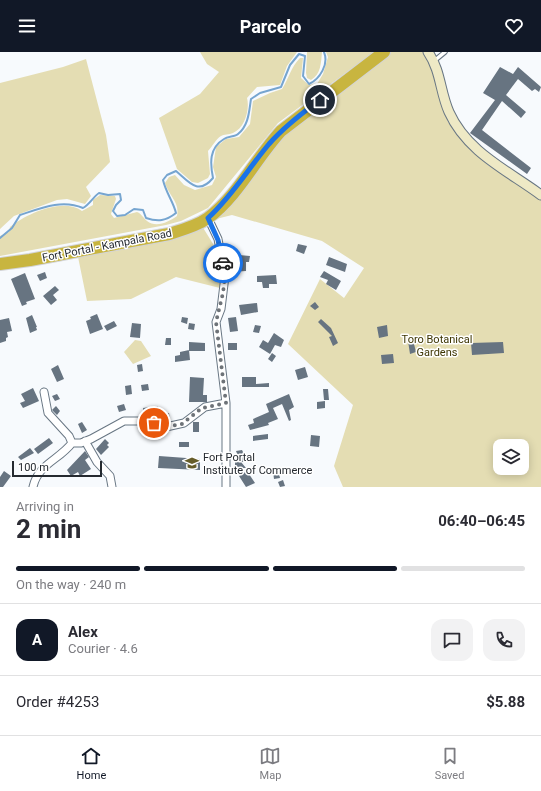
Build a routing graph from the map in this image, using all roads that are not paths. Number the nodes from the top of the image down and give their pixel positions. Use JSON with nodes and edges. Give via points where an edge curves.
{"nodes":[{"id":1,"x":384,"y":52,"type":"edge"},
{"id":2,"x":428,"y":52,"type":"edge"},
{"id":3,"x":446,"y":52,"type":"edge"},
{"id":4,"x":434,"y":61,"type":"junction"},
{"id":5,"x":541,"y":195,"type":"edge"},
{"id":6,"x":208,"y":218,"type":"junction"},
{"id":7,"x":0,"y":264,"type":"edge"},
{"id":8,"x":44,"y":392,"type":"dead end"},
{"id":9,"x":226,"y":403,"type":"junction"},
{"id":10,"x":85,"y":441,"type":"junction"},
{"id":11,"x":72,"y":443,"type":"junction"},
{"id":12,"x":33,"y":487,"type":"edge"},
{"id":13,"x":112,"y":487,"type":"edge"},
{"id":14,"x":226,"y":487,"type":"edge"}],
"edges":[{"from":1,"to":6,"type":"highway","name":"Fort Portal - Kampala Road","via":[[281,131],[223,204]]},
{"from":2,"to":4,"type":"main road"},
{"from":3,"to":4,"type":"lane"},
{"from":4,"to":5,"type":"main road","via":[[448,110],[464,138],[490,160]]},
{"from":6,"to":7,"type":"highway","name":"Fort Portal - Kampala Road","via":[[185,230],[169,234]]},
{"from":6,"to":9,"type":"street","via":[[218,240],[225,276],[221,309],[216,322]]},
{"from":8,"to":11,"type":"street","via":[[48,413],[69,436]]},
{"from":9,"to":10,"type":"street","via":[[205,407],[184,423],[166,427],[141,420],[124,421]]},
{"from":9,"to":14,"type":"street"},
{"from":10,"to":11,"type":"street"},
{"from":10,"to":13,"type":"street","via":[[97,462],[110,476]]},
{"from":11,"to":12,"type":"street","via":[[66,451],[39,472]]}]}
